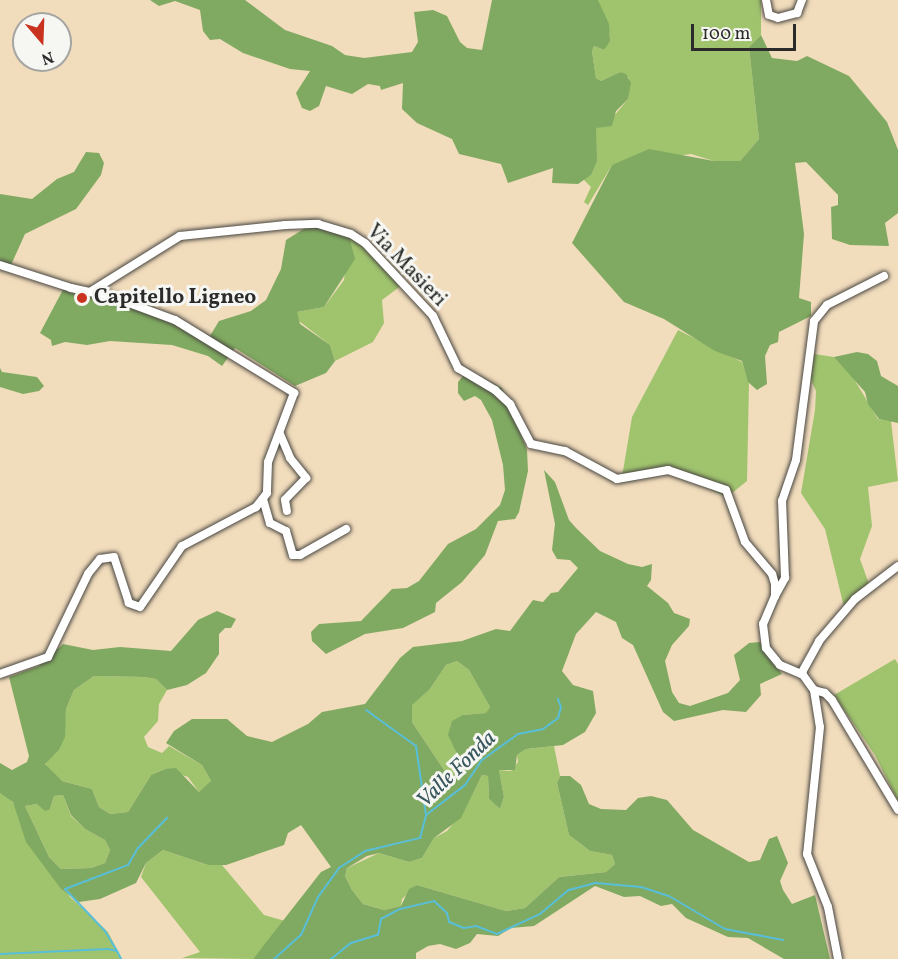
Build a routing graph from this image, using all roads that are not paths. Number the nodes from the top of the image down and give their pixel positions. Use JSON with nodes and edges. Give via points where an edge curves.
{"nodes":[{"id":1,"x":766,"y":0,"type":"edge"},
{"id":2,"x":802,"y":0,"type":"edge"},
{"id":3,"x":0,"y":265,"type":"edge"},
{"id":4,"x":884,"y":276,"type":"dead end"},
{"id":5,"x":90,"y":292,"type":"junction"},
{"id":6,"x":280,"y":435,"type":"junction"},
{"id":7,"x":263,"y":499,"type":"junction"},
{"id":8,"x":287,"y":511,"type":"dead end"},
{"id":9,"x":346,"y":529,"type":"dead end"},
{"id":10,"x":898,"y":566,"type":"edge"},
{"id":11,"x":776,"y":596,"type":"junction"},
{"id":12,"x":0,"y":674,"type":"edge"},
{"id":13,"x":801,"y":674,"type":"junction"},
{"id":14,"x":814,"y":690,"type":"junction"},
{"id":15,"x":898,"y":810,"type":"edge"},
{"id":16,"x":838,"y":959,"type":"edge"}],
"edges":[{"from":1,"to":2,"type":"street","via":[[769,15],[778,18],[797,13]]},
{"from":3,"to":5,"type":"street"},
{"from":4,"to":11,"type":"street","via":[[827,305],[814,321],[796,460],[782,501],[785,578]]},
{"from":5,"to":6,"type":"street","via":[[176,320],[289,388],[294,400]]},
{"from":5,"to":11,"type":"street","name":"Via Masieri","via":[[180,236],[318,224],[351,234],[433,316],[458,368],[510,404],[531,444],[565,451],[617,479],[668,470],[726,490],[745,542],[772,574]]},
{"from":6,"to":7,"type":"street","via":[[268,462]]},
{"from":6,"to":8,"type":"street","via":[[290,458],[306,478],[285,500]]},
{"from":7,"to":9,"type":"street","via":[[270,523],[286,531],[293,555],[300,555]]},
{"from":7,"to":12,"type":"street","via":[[244,516],[209,529],[182,546],[140,607],[129,603],[114,557],[100,559],[88,574],[48,657]]},
{"from":10,"to":13,"type":"street","via":[[848,607],[811,651]]},
{"from":11,"to":13,"type":"street","via":[[763,624],[763,638],[780,665]]},
{"from":13,"to":14,"type":"street"},
{"from":14,"to":15,"type":"street","via":[[832,700]]},
{"from":14,"to":16,"type":"street","via":[[820,727],[807,854],[828,907]]}]}
